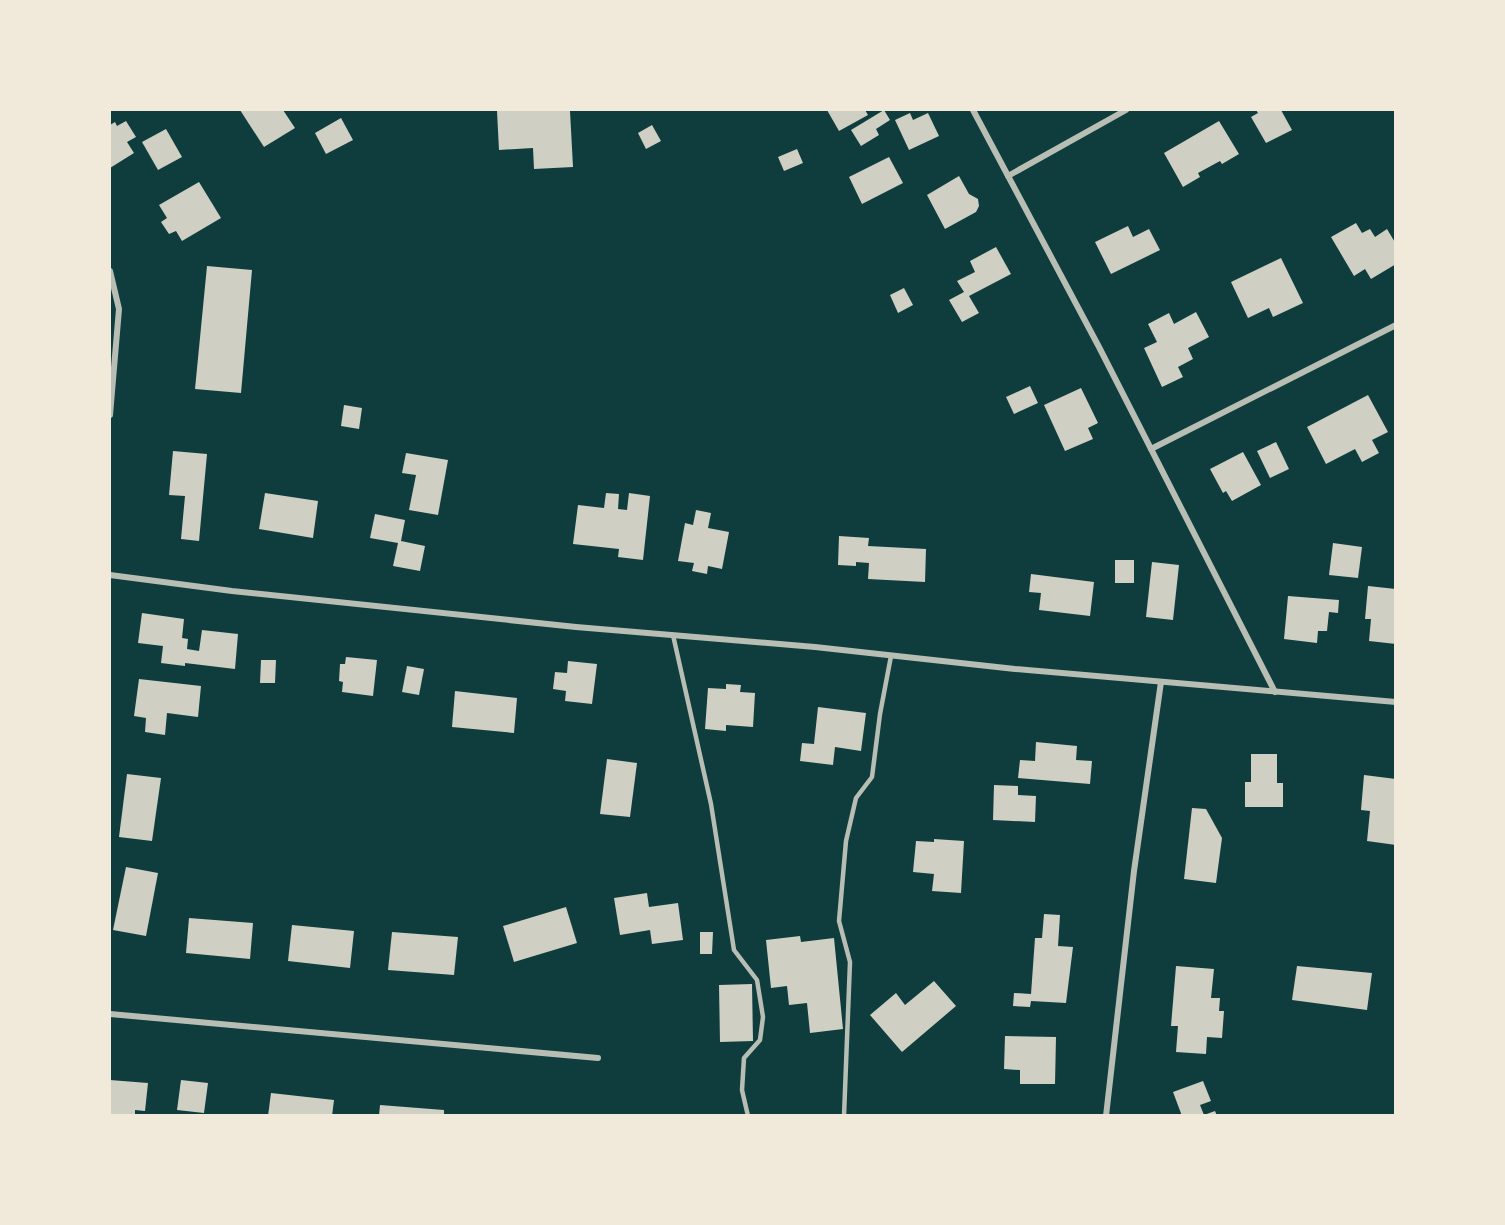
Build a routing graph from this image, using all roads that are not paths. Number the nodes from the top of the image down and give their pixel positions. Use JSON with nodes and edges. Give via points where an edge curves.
{"nodes":[{"id":1,"x":973,"y":110,"type":"edge"},
{"id":2,"x":1126,"y":110,"type":"edge"},
{"id":3,"x":1008,"y":176,"type":"junction"},
{"id":4,"x":110,"y":271,"type":"edge"},
{"id":5,"x":1395,"y":325,"type":"edge"},
{"id":6,"x":110,"y":415,"type":"edge"},
{"id":7,"x":1151,"y":449,"type":"junction"},
{"id":8,"x":110,"y":575,"type":"edge"},
{"id":9,"x":673,"y":635,"type":"junction"},
{"id":10,"x":891,"y":656,"type":"junction"},
{"id":11,"x":1161,"y":682,"type":"junction"},
{"id":12,"x":1275,"y":692,"type":"junction"},
{"id":13,"x":1395,"y":702,"type":"edge"},
{"id":14,"x":110,"y":1014,"type":"edge"},
{"id":15,"x":598,"y":1058,"type":"dead end"},
{"id":16,"x":748,"y":1116,"type":"edge"},
{"id":17,"x":844,"y":1116,"type":"edge"},
{"id":18,"x":1106,"y":1116,"type":"edge"}],
"edges":[{"from":1,"to":3,"type":"street"},
{"from":2,"to":3,"type":"street"},
{"from":3,"to":7,"type":"street"},
{"from":4,"to":6,"type":"street","via":[[119,309]]},
{"from":5,"to":7,"type":"street"},
{"from":7,"to":12,"type":"street"},
{"from":8,"to":9,"type":"street","via":[[255,594]]},
{"from":9,"to":10,"type":"street"},
{"from":9,"to":16,"type":"lane","via":[[711,804],[734,950],[757,980],[763,1017],[760,1040],[744,1058],[742,1090]]},
{"from":10,"to":11,"type":"street"},
{"from":10,"to":17,"type":"lane","via":[[873,777],[856,798],[846,841],[839,921],[850,962]]},
{"from":11,"to":12,"type":"street"},
{"from":11,"to":18,"type":"street","via":[[1134,871]]},
{"from":12,"to":13,"type":"street"},
{"from":14,"to":15,"type":"street"}]}
